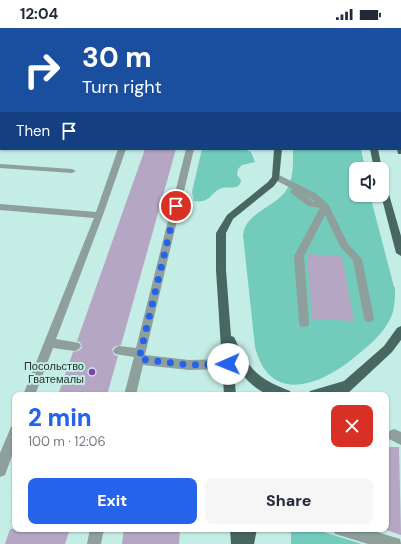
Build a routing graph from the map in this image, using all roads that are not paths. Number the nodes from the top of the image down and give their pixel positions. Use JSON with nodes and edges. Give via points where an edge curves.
{"nodes":[{"id":1,"x":122,"y":150,"type":"edge"},
{"id":2,"x":190,"y":150,"type":"edge"},
{"id":3,"x":278,"y":150,"type":"edge"},
{"id":4,"x":374,"y":150,"type":"edge"},
{"id":5,"x":377,"y":162,"type":"edge"},
{"id":6,"x":0,"y":166,"type":"edge"},
{"id":7,"x":72,"y":171,"type":"dead end"},
{"id":8,"x":276,"y":177,"type":"junction"},
{"id":9,"x":387,"y":202,"type":"edge"},
{"id":10,"x":325,"y":206,"type":"junction"},
{"id":11,"x":0,"y":207,"type":"edge"},
{"id":12,"x":99,"y":215,"type":"junction"},
{"id":13,"x":401,"y":253,"type":"edge"},
{"id":14,"x":369,"y":318,"type":"dead end"},
{"id":15,"x":304,"y":323,"type":"dead end"},
{"id":16,"x":226,"y":329,"type":"junction"},
{"id":17,"x":401,"y":331,"type":"edge"},
{"id":18,"x":49,"y":343,"type":"junction"},
{"id":19,"x":75,"y":346,"type":"dead end"},
{"id":20,"x":119,"y":351,"type":"dead end"},
{"id":21,"x":139,"y":356,"type":"junction"},
{"id":22,"x":228,"y":364,"type":"junction"},
{"id":23,"x":355,"y":379,"type":"junction"},
{"id":24,"x":30,"y":392,"type":"edge"},
{"id":25,"x":131,"y":392,"type":"edge"},
{"id":26,"x":230,"y":392,"type":"edge"},
{"id":27,"x":276,"y":392,"type":"edge"},
{"id":28,"x":326,"y":392,"type":"edge"},
{"id":29,"x":340,"y":392,"type":"edge"},
{"id":30,"x":12,"y":437,"type":"edge"},
{"id":31,"x":3,"y":454,"type":"edge"},
{"id":32,"x":0,"y":470,"type":"edge"},
{"id":33,"x":96,"y":532,"type":"edge"},
{"id":34,"x":237,"y":532,"type":"edge"},
{"id":35,"x":249,"y":532,"type":"edge"},
{"id":36,"x":351,"y":532,"type":"edge"},
{"id":37,"x":94,"y":544,"type":"edge"},
{"id":38,"x":238,"y":544,"type":"edge"},
{"id":39,"x":247,"y":544,"type":"edge"},
{"id":40,"x":395,"y":544,"type":"edge"}],
"edges":[{"from":1,"to":12,"type":"lane"},
{"from":2,"to":21,"type":"lane"},
{"from":3,"to":8,"type":"main road"},
{"from":4,"to":5,"type":"main road"},
{"from":6,"to":7,"type":"lane"},
{"from":8,"to":10,"type":"lane","via":[[311,204]]},
{"from":8,"to":16,"type":"main road","via":[[262,192],[230,217],[221,233]]},
{"from":9,"to":13,"type":"main road"},
{"from":10,"to":14,"type":"lane","via":[[344,246],[357,259]]},
{"from":10,"to":15,"type":"lane","via":[[299,256]]},
{"from":11,"to":12,"type":"lane"},
{"from":12,"to":18,"type":"lane"},
{"from":16,"to":22,"type":"main road"},
{"from":16,"to":27,"type":"main road","via":[[238,360],[246,371],[258,383]]},
{"from":17,"to":23,"type":"main road","via":[[388,349]]},
{"from":18,"to":19,"type":"lane"},
{"from":18,"to":24,"type":"lane"},
{"from":20,"to":21,"type":"lane"},
{"from":21,"to":22,"type":"lane","via":[[189,365]]},
{"from":21,"to":25,"type":"lane"},
{"from":22,"to":26,"type":"main road"},
{"from":23,"to":28,"type":"main road","via":[[338,389]]},
{"from":23,"to":29,"type":"main road"},
{"from":30,"to":31,"type":"lane"},
{"from":31,"to":32,"type":"lane"},
{"from":33,"to":37,"type":"lane"},
{"from":34,"to":38,"type":"main road"},
{"from":35,"to":39,"type":"main road"},
{"from":36,"to":40,"type":"lane"}]}
